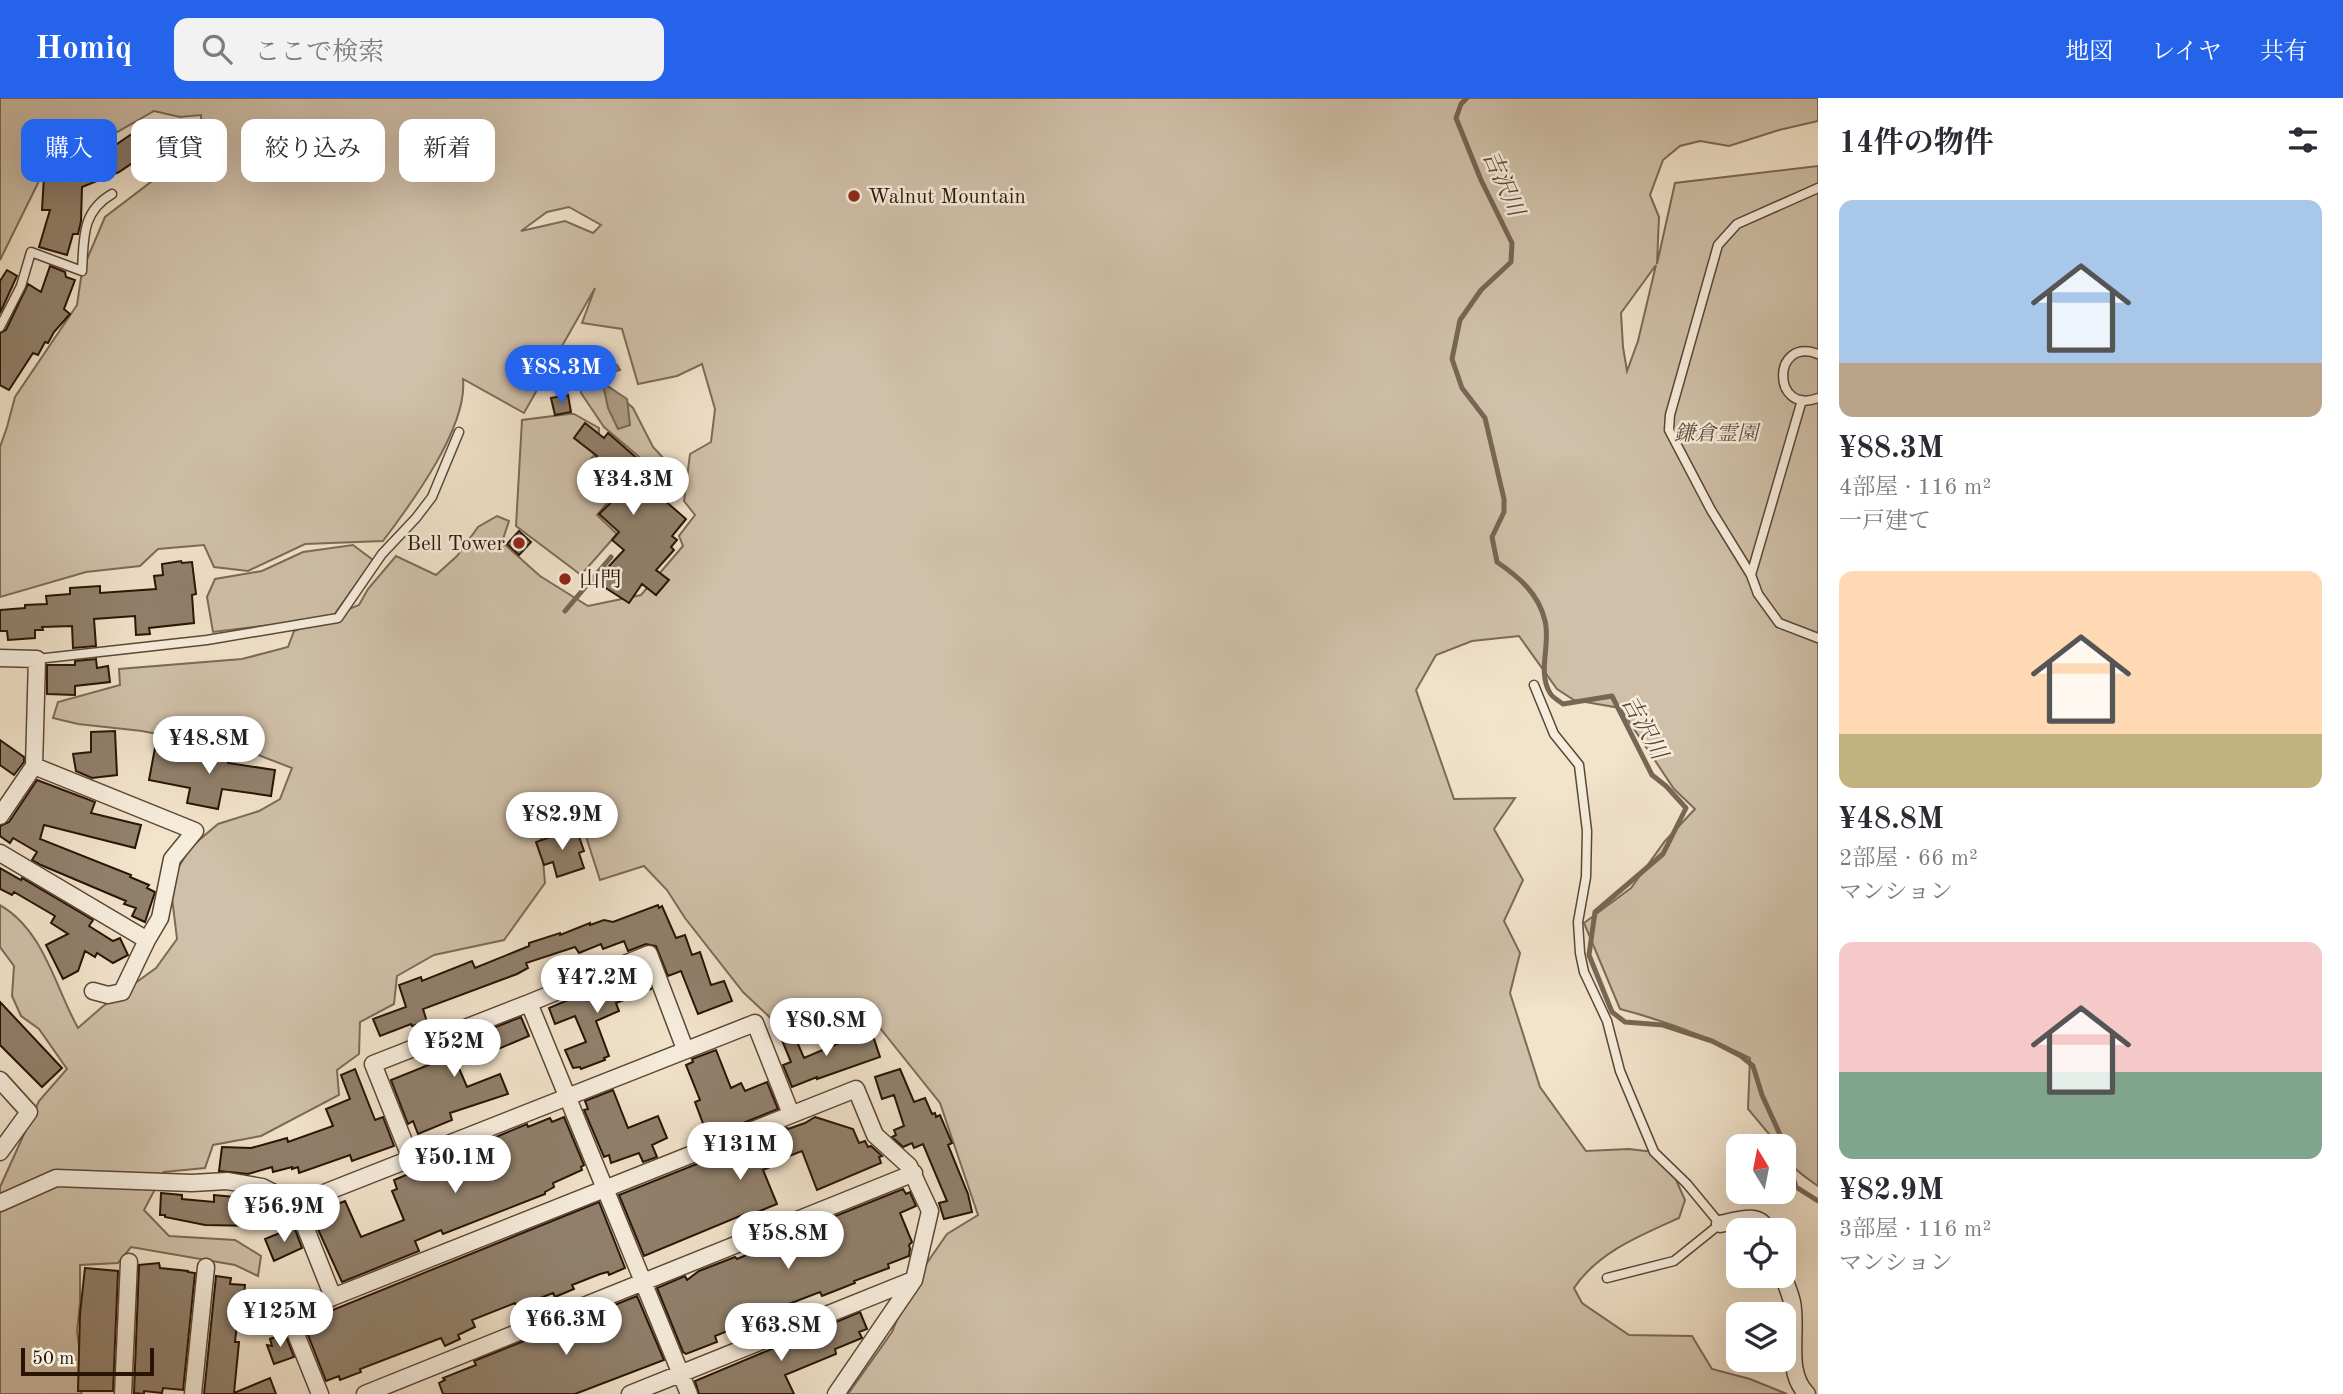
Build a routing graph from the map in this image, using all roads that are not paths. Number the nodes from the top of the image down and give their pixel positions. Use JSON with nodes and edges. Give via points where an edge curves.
{"nodes":[{"id":1,"x":1818,"y":188,"type":"edge"},
{"id":2,"x":112,"y":194,"type":"dead end"},
{"id":3,"x":0,"y":327,"type":"edge"},
{"id":4,"x":1818,"y":343,"type":"edge"},
{"id":5,"x":1817,"y":354,"type":"edge"},
{"id":6,"x":1818,"y":398,"type":"edge"},
{"id":7,"x":1802,"y":400,"type":"junction"},
{"id":8,"x":459,"y":432,"type":"dead end"},
{"id":9,"x":1751,"y":575,"type":"junction"},
{"id":10,"x":1818,"y":638,"type":"edge"},
{"id":11,"x":0,"y":658,"type":"edge"},
{"id":12,"x":37,"y":659,"type":"junction"},
{"id":13,"x":1534,"y":685,"type":"dead end"},
{"id":14,"x":34,"y":766,"type":"junction"},
{"id":15,"x":0,"y":816,"type":"edge"},
{"id":16,"x":0,"y":853,"type":"edge"},
{"id":17,"x":147,"y":940,"type":"junction"},
{"id":18,"x":93,"y":991,"type":"dead end"},
{"id":19,"x":529,"y":1003,"type":"junction"},
{"id":20,"x":685,"y":1049,"type":"junction"},
{"id":21,"x":0,"y":1080,"type":"edge"},
{"id":22,"x":568,"y":1096,"type":"junction"},
{"id":23,"x":791,"y":1114,"type":"junction"},
{"id":24,"x":0,"y":1152,"type":"edge"},
{"id":25,"x":411,"y":1159,"type":"junction"},
{"id":26,"x":914,"y":1173,"type":"junction"},
{"id":27,"x":606,"y":1188,"type":"junction"},
{"id":28,"x":0,"y":1203,"type":"edge"},
{"id":29,"x":296,"y":1204,"type":"junction"},
{"id":30,"x":1726,"y":1223,"type":"edge"},
{"id":31,"x":1720,"y":1224,"type":"junction"},
{"id":32,"x":130,"y":1262,"type":"dead end"},
{"id":33,"x":206,"y":1267,"type":"dead end"},
{"id":34,"x":1607,"y":1278,"type":"dead end"},
{"id":35,"x":914,"y":1280,"type":"junction"},
{"id":36,"x":644,"y":1282,"type":"junction"},
{"id":37,"x":1787,"y":1288,"type":"edge"},
{"id":38,"x":333,"y":1297,"type":"junction"},
{"id":39,"x":681,"y":1373,"type":"junction"},
{"id":40,"x":123,"y":1394,"type":"edge"},
{"id":41,"x":193,"y":1394,"type":"edge"},
{"id":42,"x":320,"y":1394,"type":"edge"},
{"id":43,"x":365,"y":1394,"type":"edge"},
{"id":44,"x":630,"y":1394,"type":"edge"},
{"id":45,"x":689,"y":1394,"type":"edge"},
{"id":46,"x":836,"y":1394,"type":"edge"},
{"id":47,"x":1807,"y":1394,"type":"edge"}],
"edges":[{"from":1,"to":9,"type":"lane","via":[[1737,224],[1718,245],[1670,415],[1669,430]]},
{"from":2,"to":3,"type":"lane","via":[[93,209],[85,229],[82,271],[31,252],[22,286]]},
{"from":4,"to":5,"type":"lane"},
{"from":5,"to":7,"type":"lane","via":[[1798,352],[1782,370],[1784,387]]},
{"from":6,"to":7,"type":"lane"},
{"from":7,"to":9,"type":"lane"},
{"from":8,"to":12,"type":"lane","via":[[432,497],[382,554],[338,618],[207,640]]},
{"from":9,"to":10,"type":"lane","via":[[1758,594],[1779,623]]},
{"from":11,"to":12,"type":"street"},
{"from":12,"to":14,"type":"street"},
{"from":13,"to":31,"type":"lane","via":[[1554,734],[1579,765],[1587,831],[1586,877],[1578,922],[1584,972],[1607,1021],[1620,1071],[1654,1152]]},
{"from":14,"to":15,"type":"street"},
{"from":14,"to":17,"type":"street","via":[[195,831],[172,859],[160,918]]},
{"from":16,"to":17,"type":"street"},
{"from":17,"to":18,"type":"street","via":[[122,992]]},
{"from":19,"to":20,"type":"street","via":[[649,954]]},
{"from":19,"to":22,"type":"street"},
{"from":19,"to":25,"type":"street","via":[[373,1064]]},
{"from":20,"to":22,"type":"street"},
{"from":20,"to":23,"type":"street","via":[[754,1023]]},
{"from":21,"to":24,"type":"street","via":[[29,1112]]},
{"from":22,"to":25,"type":"street"},
{"from":22,"to":27,"type":"street"},
{"from":23,"to":26,"type":"street","via":[[856,1089],[875,1135]]},
{"from":23,"to":27,"type":"street"},
{"from":25,"to":29,"type":"street"},
{"from":26,"to":35,"type":"street","via":[[930,1211]]},
{"from":26,"to":36,"type":"street"},
{"from":27,"to":36,"type":"street"},
{"from":27,"to":38,"type":"street"},
{"from":28,"to":29,"type":"street","via":[[56,1178],[227,1181],[262,1188]]},
{"from":29,"to":38,"type":"street"},
{"from":30,"to":31,"type":"street"},
{"from":31,"to":34,"type":"lane","via":[[1674,1261]]},
{"from":32,"to":40,"type":"street"},
{"from":33,"to":41,"type":"street"},
{"from":35,"to":39,"type":"street"},
{"from":35,"to":46,"type":"street"},
{"from":36,"to":39,"type":"street"},
{"from":36,"to":43,"type":"street"},
{"from":37,"to":47,"type":"street","via":[[1799,1386]]},
{"from":38,"to":42,"type":"street","via":[[289,1317]]},
{"from":39,"to":44,"type":"street"},
{"from":39,"to":45,"type":"street"}]}
